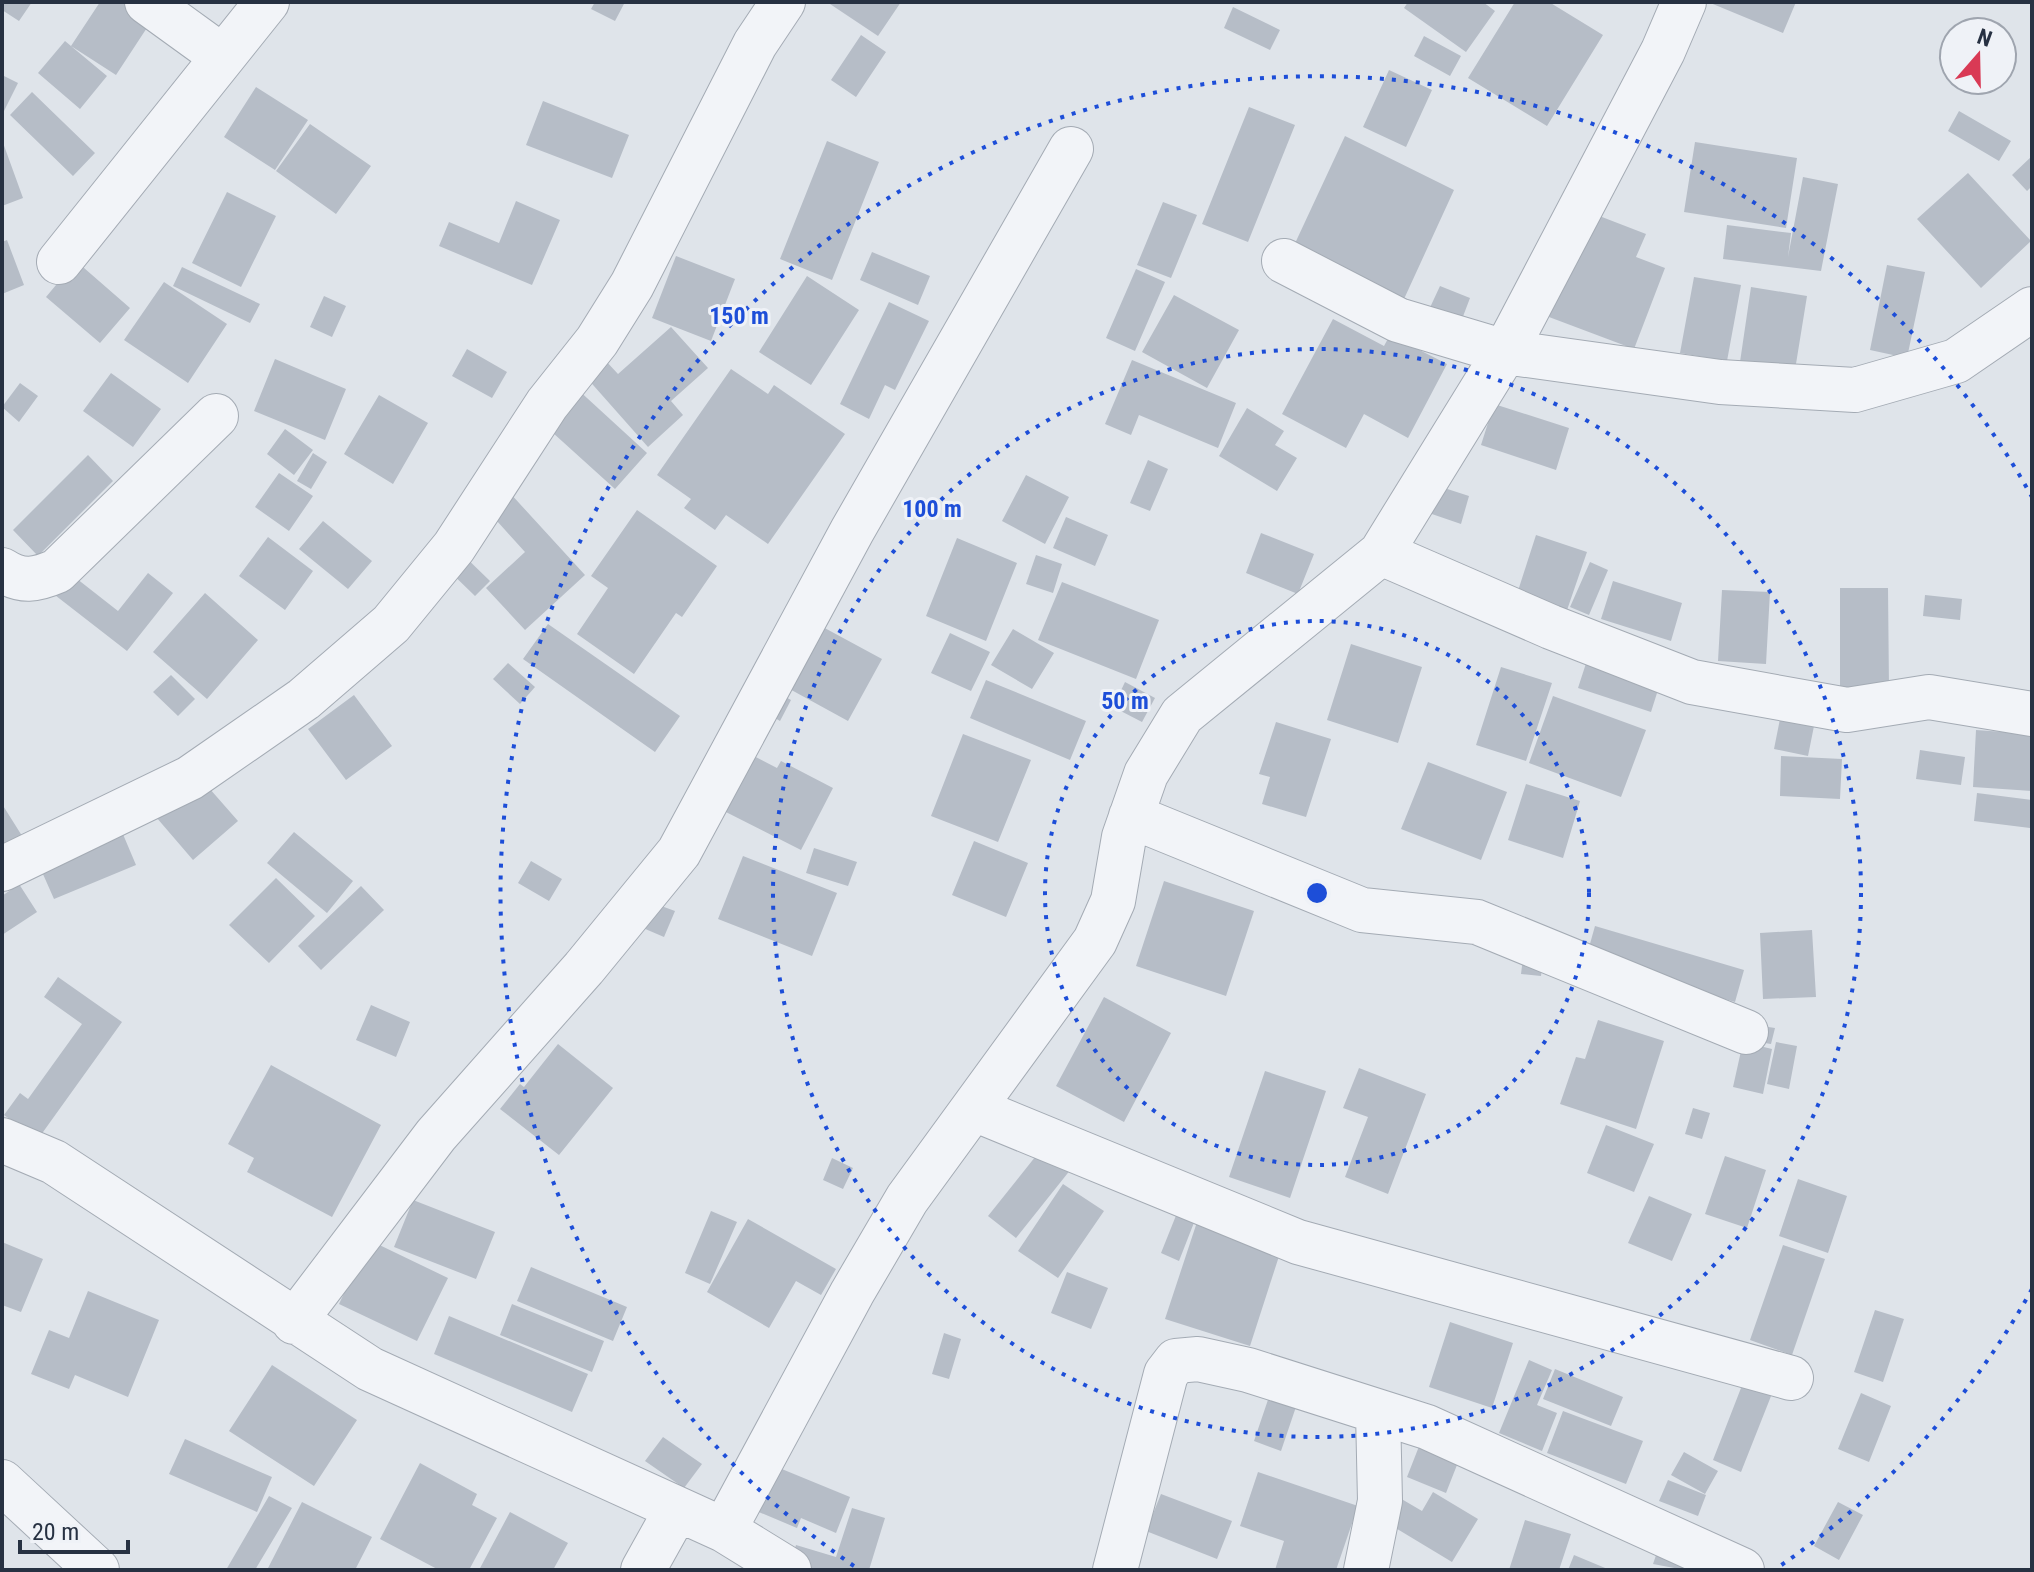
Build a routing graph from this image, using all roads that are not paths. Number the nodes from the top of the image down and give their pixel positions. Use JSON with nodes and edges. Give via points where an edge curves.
{"nodes":[{"id":1,"x":147,"y":2,"type":"edge"},
{"id":2,"x":267,"y":2,"type":"edge"},
{"id":3,"x":783,"y":2,"type":"edge"},
{"id":4,"x":1684,"y":2,"type":"edge"},
{"id":5,"x":223,"y":57,"type":"junction"},
{"id":6,"x":1071,"y":149,"type":"dead end"},
{"id":7,"x":1284,"y":261,"type":"dead end"},
{"id":8,"x":59,"y":262,"type":"dead end"},
{"id":9,"x":2032,"y":309,"type":"edge"},
{"id":10,"x":1505,"y":352,"type":"junction"},
{"id":11,"x":216,"y":416,"type":"dead end"},
{"id":12,"x":1381,"y":553,"type":"junction"},
{"id":13,"x":2,"y":570,"type":"edge"},
{"id":14,"x":2032,"y":714,"type":"edge"},
{"id":15,"x":1131,"y":816,"type":"junction"},
{"id":16,"x":2,"y":869,"type":"edge"},
{"id":17,"x":1746,"y":1032,"type":"dead end"},
{"id":18,"x":974,"y":1109,"type":"junction"},
{"id":19,"x":2,"y":1140,"type":"edge"},
{"id":20,"x":294,"y":1322,"type":"junction"},
{"id":21,"x":1791,"y":1378,"type":"dead end"},
{"id":22,"x":1378,"y":1412,"type":"junction"},
{"id":23,"x":2,"y":1482,"type":"edge"},
{"id":24,"x":677,"y":1509,"type":"junction"},
{"id":25,"x":724,"y":1530,"type":"junction"},
{"id":26,"x":1376,"y":1568,"type":"edge"},
{"id":27,"x":97,"y":1570,"type":"edge"},
{"id":28,"x":643,"y":1570,"type":"edge"},
{"id":29,"x":789,"y":1570,"type":"edge"},
{"id":30,"x":1115,"y":1570,"type":"edge"},
{"id":31,"x":1742,"y":1570,"type":"edge"}],
"edges":[{"from":1,"to":5,"type":"street"},
{"from":2,"to":5,"type":"street"},
{"from":3,"to":16,"type":"street","via":[[755,44],[632,285],[597,341],[547,404],[454,547],[391,624],[304,699],[190,778]]},
{"from":4,"to":10,"type":"street"},
{"from":5,"to":8,"type":"street"},
{"from":6,"to":20,"type":"street","via":[[852,531],[679,852],[436,1135]]},
{"from":7,"to":10,"type":"street","via":[[1398,320]]},
{"from":9,"to":10,"type":"street","via":[[1956,361],[1855,390],[1720,382]]},
{"from":10,"to":12,"type":"street"},
{"from":11,"to":13,"type":"street","via":[[57,571],[36,580],[16,579]]},
{"from":12,"to":14,"type":"street","via":[[1692,682],[1847,710],[1929,697]]},
{"from":12,"to":15,"type":"street","via":[[1182,715],[1146,774]]},
{"from":15,"to":17,"type":"street","via":[[1362,910],[1477,922]]},
{"from":15,"to":18,"type":"street","via":[[1101,932]]},
{"from":18,"to":21,"type":"street","via":[[1298,1242]]},
{"from":18,"to":25,"type":"street","via":[[899,1213]]},
{"from":19,"to":20,"type":"street","via":[[54,1162]]},
{"from":20,"to":24,"type":"street","via":[[370,1369]]},
{"from":22,"to":26,"type":"street"},
{"from":22,"to":30,"type":"street","via":[[1248,1370],[1198,1359],[1176,1361],[1166,1374]]},
{"from":22,"to":31,"type":"street","via":[[1427,1427]]},
{"from":23,"to":27,"type":"street"},
{"from":24,"to":25,"type":"street"},
{"from":24,"to":28,"type":"street"},
{"from":25,"to":29,"type":"street"}]}
